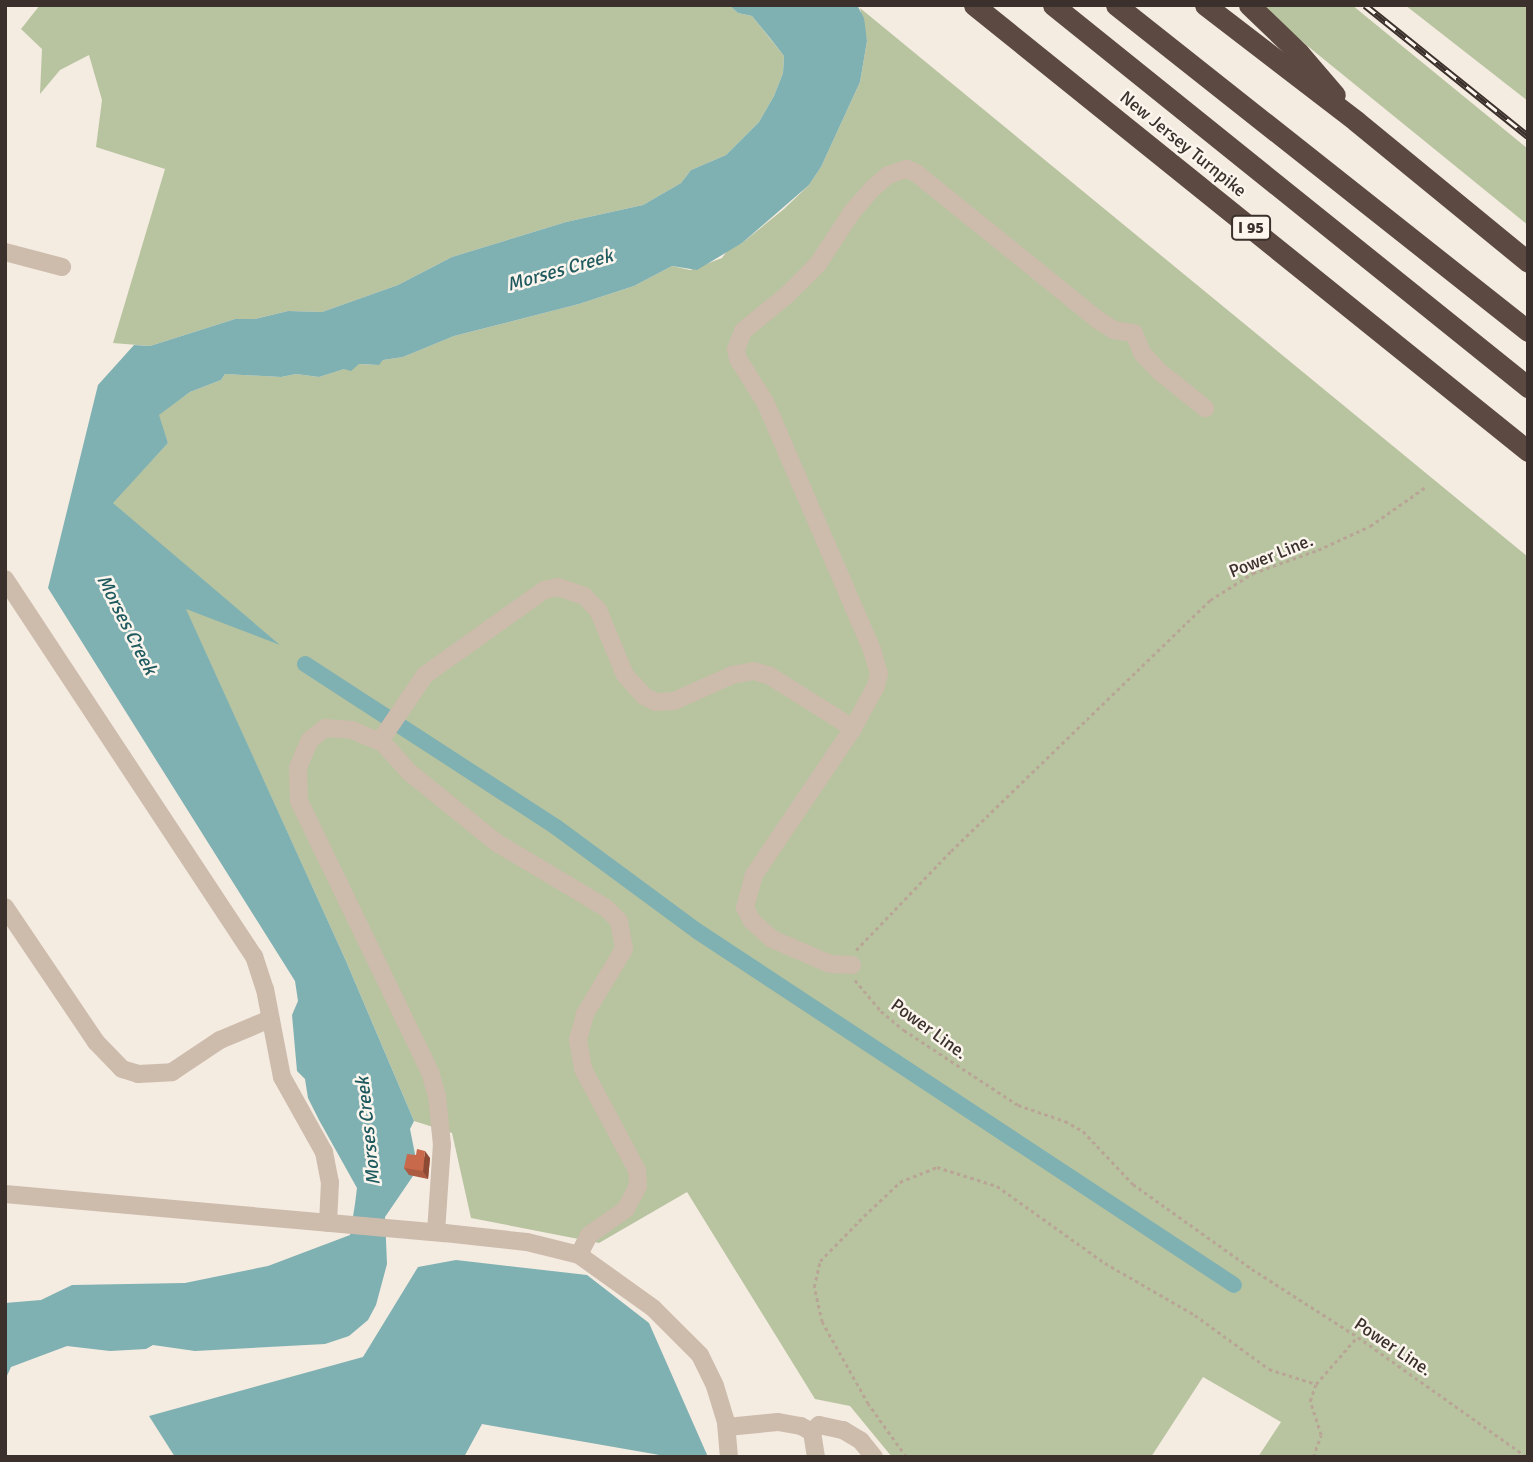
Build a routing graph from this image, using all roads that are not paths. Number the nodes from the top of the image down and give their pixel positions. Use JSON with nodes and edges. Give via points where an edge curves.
{"nodes":[{"id":1,"x":974,"y":5,"type":"edge"},
{"id":2,"x":1053,"y":5,"type":"edge"},
{"id":3,"x":1116,"y":5,"type":"edge"},
{"id":4,"x":1205,"y":5,"type":"edge"},
{"id":5,"x":1249,"y":5,"type":"edge"},
{"id":6,"x":1356,"y":121,"type":"junction"},
{"id":7,"x":5,"y":252,"type":"edge"},
{"id":8,"x":1528,"y":262,"type":"edge"},
{"id":9,"x":62,"y":267,"type":"dead end"},
{"id":10,"x":1528,"y":331,"type":"edge"},
{"id":11,"x":1528,"y":387,"type":"edge"},
{"id":12,"x":1205,"y":408,"type":"dead end"},
{"id":13,"x":1528,"y":451,"type":"edge"},
{"id":14,"x":5,"y":579,"type":"edge"},
{"id":15,"x":853,"y":727,"type":"junction"},
{"id":16,"x":380,"y":741,"type":"junction"},
{"id":17,"x":5,"y":907,"type":"edge"},
{"id":18,"x":852,"y":965,"type":"road end"},
{"id":19,"x":270,"y":1019,"type":"junction"},
{"id":20,"x":5,"y":1194,"type":"edge"},
{"id":21,"x":328,"y":1223,"type":"junction"},
{"id":22,"x":436,"y":1233,"type":"junction"},
{"id":23,"x":579,"y":1255,"type":"junction"},
{"id":24,"x":727,"y":1427,"type":"junction"},
{"id":25,"x":813,"y":1432,"type":"junction"},
{"id":26,"x":729,"y":1457,"type":"edge"},
{"id":27,"x":816,"y":1457,"type":"edge"},
{"id":28,"x":874,"y":1457,"type":"edge"}],
"edges":[{"from":1,"to":13,"type":"highway","name":"New Jersey Turnpike","number":"I 95"},
{"from":2,"to":11,"type":"highway","name":"New Jersey Turnpike"},
{"from":3,"to":10,"type":"highway"},
{"from":4,"to":6,"type":"highway"},
{"from":5,"to":6,"type":"highway","via":[[1299,53]]},
{"from":6,"to":8,"type":"highway"},
{"from":7,"to":9,"type":"lane"},
{"from":12,"to":15,"type":"lane","via":[[1160,372],[1142,353],[1133,333],[1114,330],[1098,320],[916,173],[898,171],[880,182],[852,212],[818,264],[743,331],[736,349],[765,402],[877,664],[876,686]]},
{"from":14,"to":19,"type":"lane","via":[[243,939],[265,989]]},
{"from":15,"to":16,"type":"lane","via":[[770,676],[754,671],[732,675],[674,701],[656,702],[644,696],[625,674],[598,610],[584,596],[558,587],[534,596],[425,676]]},
{"from":15,"to":18,"type":"lane","via":[[760,866],[745,908],[772,939],[830,964]]},
{"from":16,"to":22,"type":"lane","via":[[338,728],[317,733],[298,768],[299,801],[430,1072],[443,1145]]},
{"from":16,"to":23,"type":"lane","via":[[409,772],[486,835],[606,908],[619,921],[624,949],[585,1014],[578,1040],[583,1069],[637,1170],[638,1186],[626,1209],[589,1235]]},
{"from":17,"to":19,"type":"lane","via":[[96,1042],[122,1069],[145,1075],[172,1072],[220,1040]]},
{"from":19,"to":21,"type":"lane","via":[[282,1077],[324,1152],[330,1182]]},
{"from":20,"to":21,"type":"lane"},
{"from":21,"to":22,"type":"lane"},
{"from":22,"to":23,"type":"lane","via":[[527,1242]]},
{"from":23,"to":24,"type":"lane","via":[[653,1308],[700,1356],[715,1385]]},
{"from":24,"to":25,"type":"lane","via":[[789,1423]]},
{"from":24,"to":26,"type":"lane"},
{"from":25,"to":27,"type":"lane"},
{"from":25,"to":28,"type":"lane","via":[[819,1425],[843,1430],[861,1441]]}]}
